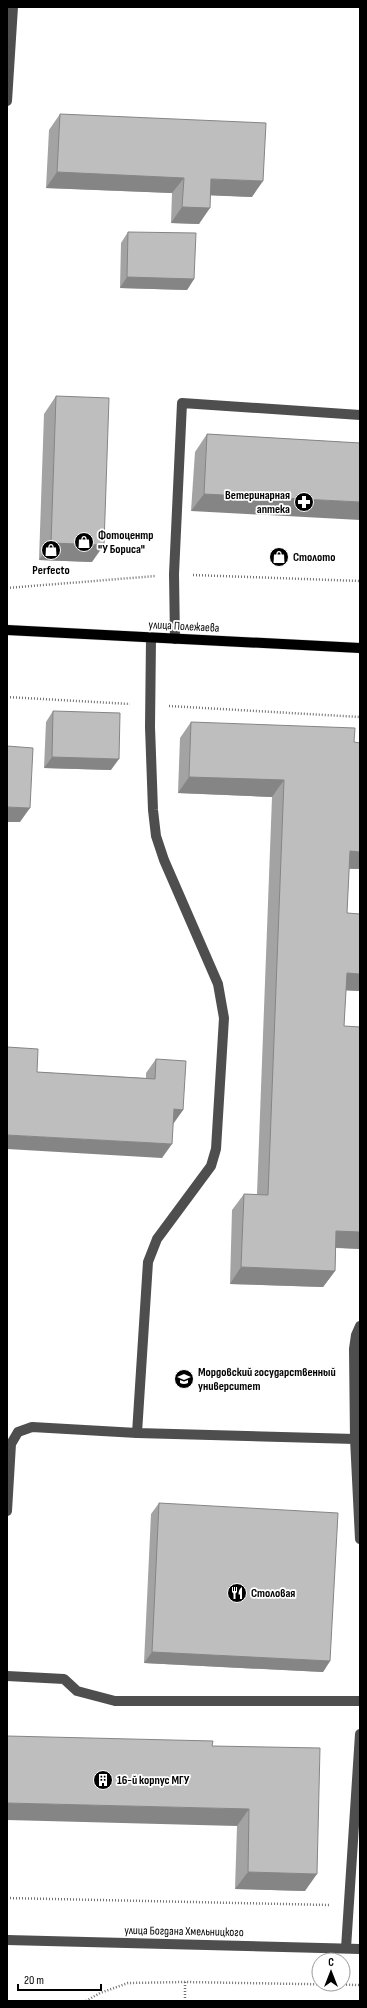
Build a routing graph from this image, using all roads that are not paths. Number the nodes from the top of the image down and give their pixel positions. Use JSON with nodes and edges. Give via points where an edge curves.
{"nodes":[{"id":1,"x":13,"y":7,"type":"edge"},
{"id":2,"x":7,"y":101,"type":"edge"},
{"id":3,"x":360,"y":415,"type":"edge"},
{"id":4,"x":7,"y":630,"type":"edge"},
{"id":5,"x":151,"y":638,"type":"junction"},
{"id":6,"x":175,"y":638,"type":"junction"},
{"id":7,"x":360,"y":648,"type":"edge"},
{"id":8,"x":360,"y":1326,"type":"edge"},
{"id":9,"x":137,"y":1433,"type":"junction"},
{"id":10,"x":355,"y":1439,"type":"junction"},
{"id":11,"x":7,"y":1511,"type":"edge"},
{"id":12,"x":360,"y":1539,"type":"edge"},
{"id":13,"x":7,"y":1676,"type":"edge"},
{"id":14,"x":360,"y":1701,"type":"edge"},
{"id":15,"x":360,"y":1734,"type":"edge"},
{"id":16,"x":7,"y":1940,"type":"edge"},
{"id":17,"x":346,"y":1948,"type":"junction"},
{"id":18,"x":360,"y":1949,"type":"edge"}],
"edges":[{"from":1,"to":2,"type":"street"},
{"from":3,"to":6,"type":"street","via":[[182,403],[174,574]]},
{"from":4,"to":5,"type":"main road","name":"улица Полежаева"},
{"from":5,"to":6,"type":"main road","name":"улица Полежаева"},
{"from":5,"to":9,"type":"street","via":[[150,705],[156,836],[218,984],[224,1018],[216,1149],[211,1166],[157,1239],[148,1262]]},
{"from":6,"to":7,"type":"main road","name":"улица Полежаева"},
{"from":8,"to":10,"type":"street","via":[[354,1349]]},
{"from":9,"to":10,"type":"street"},
{"from":9,"to":11,"type":"street","via":[[32,1427],[18,1432],[11,1444]]},
{"from":10,"to":12,"type":"street"},
{"from":13,"to":14,"type":"street","via":[[64,1679],[77,1691],[115,1701]]},
{"from":15,"to":17,"type":"street"},
{"from":16,"to":17,"type":"street","name":"улица Богдана Хмельницкого"},
{"from":17,"to":18,"type":"street","name":"улица Богдана Хмельницкого"}]}
